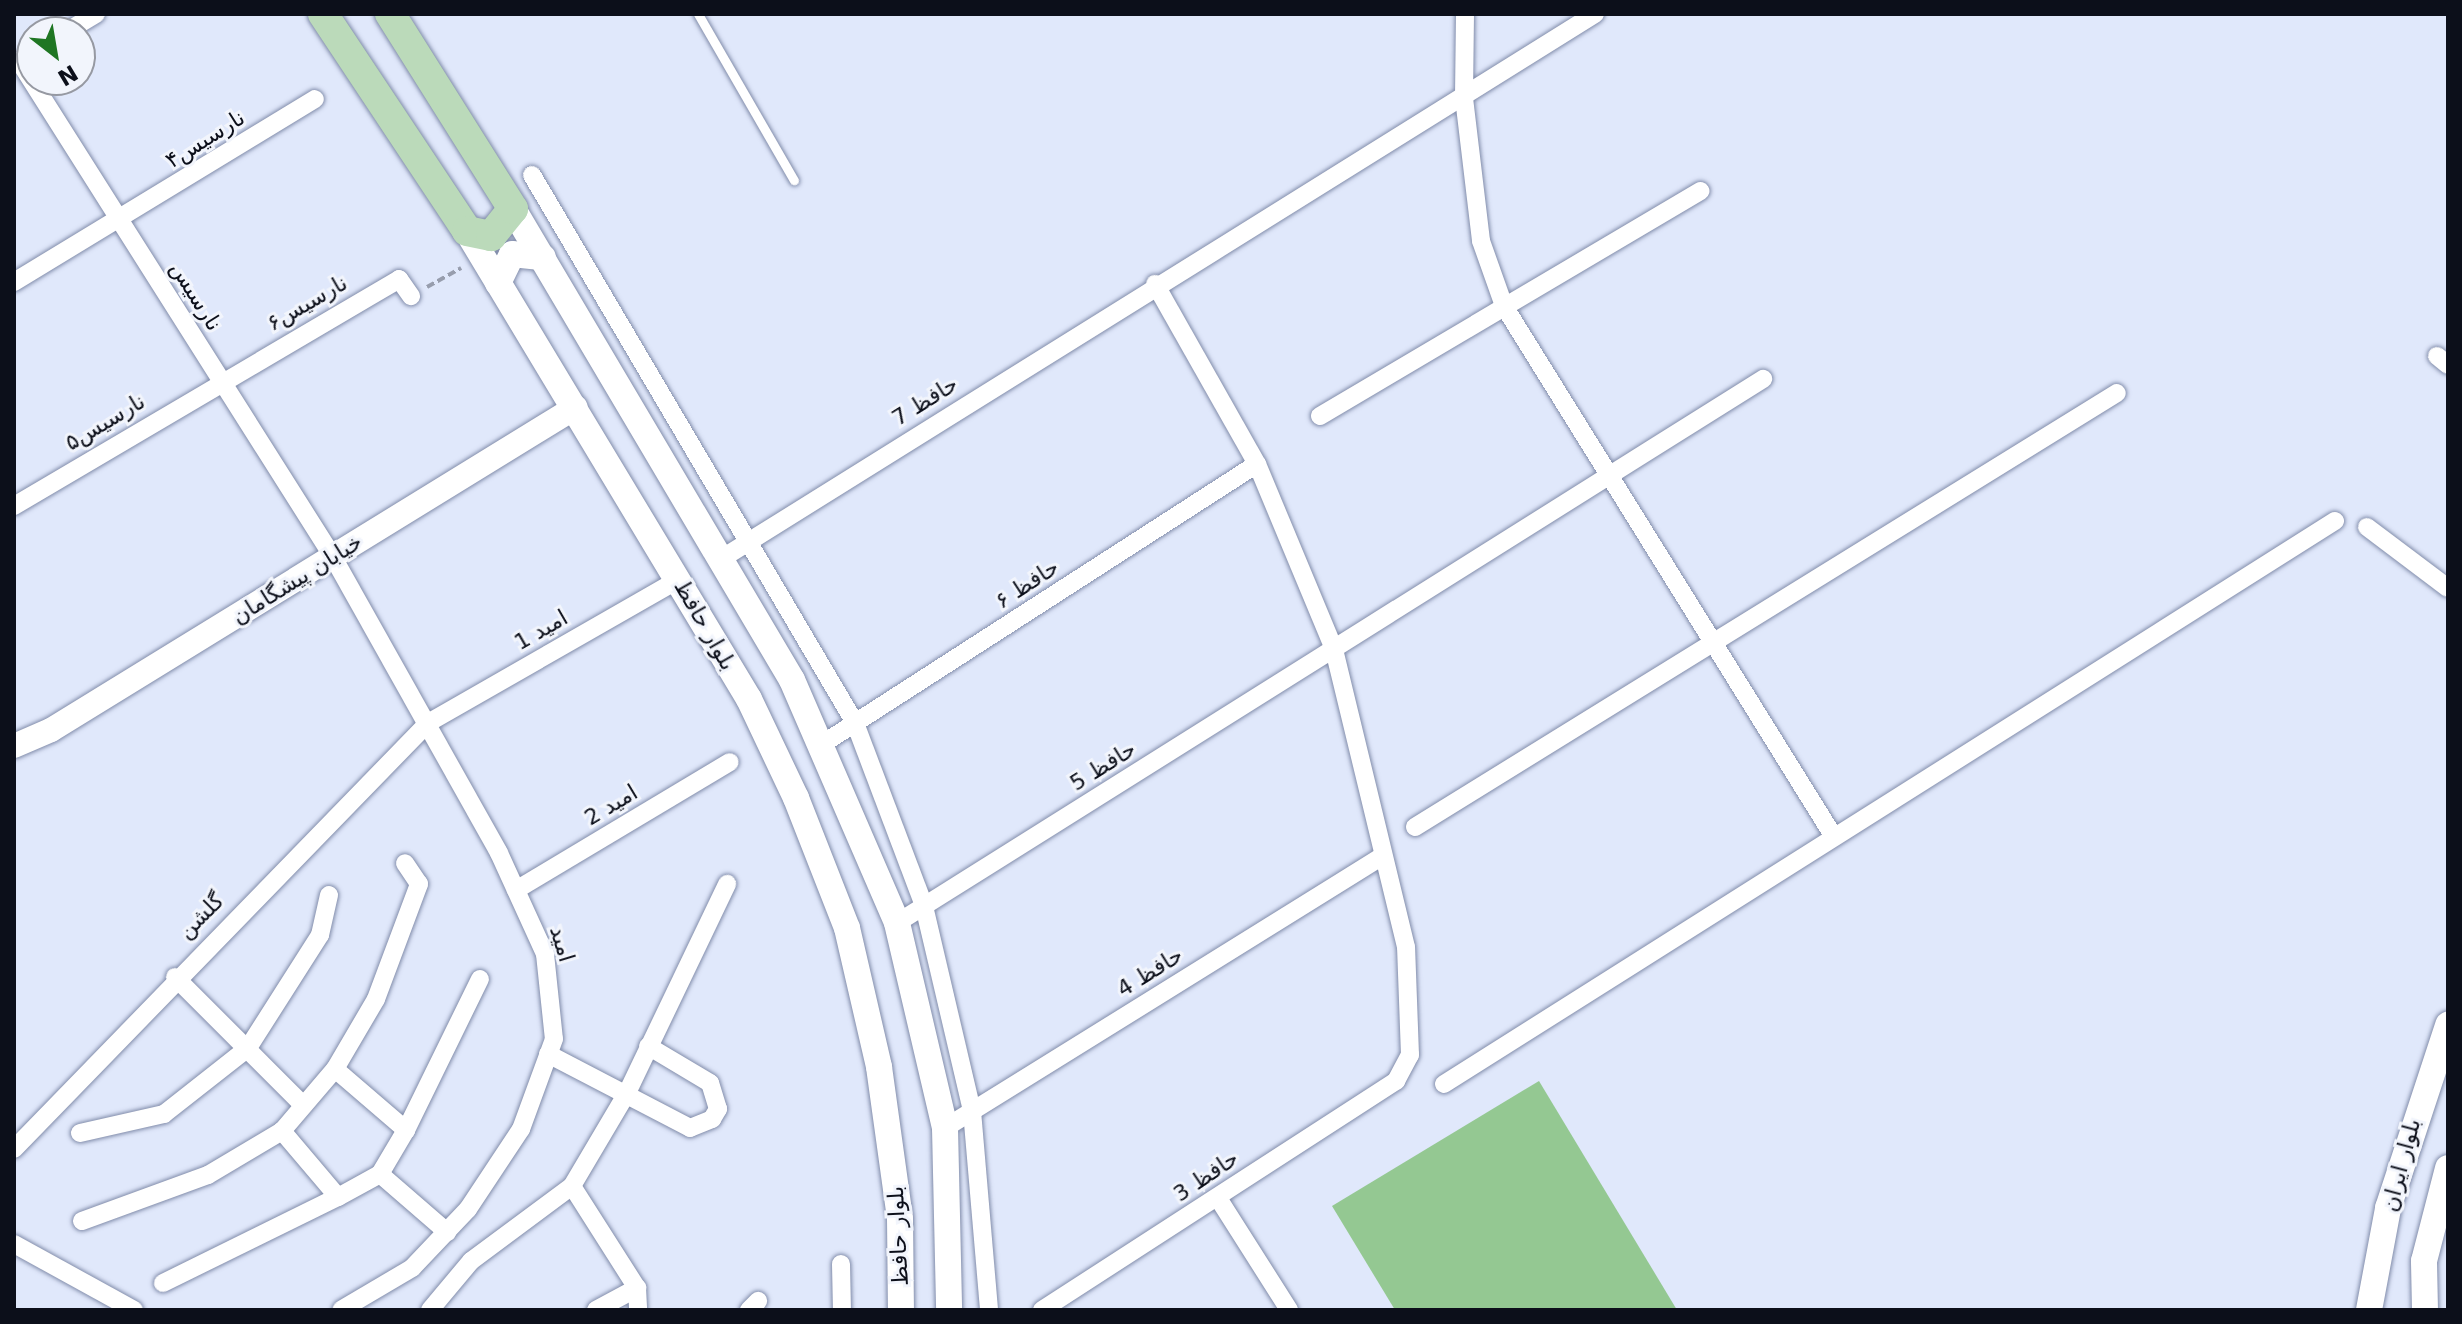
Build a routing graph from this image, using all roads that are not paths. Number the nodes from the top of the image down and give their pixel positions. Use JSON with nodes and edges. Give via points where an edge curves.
{"nodes":[{"id":1,"x":323,"y":14,"type":"edge"},
{"id":2,"x":390,"y":14,"type":"edge"},
{"id":3,"x":698,"y":14,"type":"edge"},
{"id":4,"x":1465,"y":14,"type":"edge"},
{"id":5,"x":1595,"y":14,"type":"edge"},
{"id":6,"x":45,"y":96,"type":"edge"},
{"id":7,"x":1464,"y":98,"type":"junction"},
{"id":8,"x":315,"y":99,"type":"dead end"},
{"id":9,"x":532,"y":175,"type":"dead end"},
{"id":10,"x":794,"y":180,"type":"dead end"},
{"id":11,"x":1700,"y":191,"type":"dead end"},
{"id":12,"x":513,"y":209,"type":"junction"},
{"id":13,"x":120,"y":220,"type":"junction"},
{"id":14,"x":475,"y":244,"type":"junction"},
{"id":15,"x":543,"y":257,"type":"junction"},
{"id":16,"x":14,"y":282,"type":"edge"},
{"id":17,"x":498,"y":283,"type":"junction"},
{"id":18,"x":1155,"y":284,"type":"junction"},
{"id":19,"x":411,"y":296,"type":"road end"},
{"id":20,"x":1504,"y":306,"type":"junction"},
{"id":21,"x":644,"y":361,"type":"junction"},
{"id":22,"x":611,"y":377,"type":"junction"},
{"id":23,"x":1763,"y":379,"type":"dead end"},
{"id":24,"x":221,"y":380,"type":"junction"},
{"id":25,"x":2117,"y":393,"type":"dead end"},
{"id":26,"x":576,"y":407,"type":"junction"},
{"id":27,"x":1320,"y":416,"type":"dead end"},
{"id":28,"x":1257,"y":464,"type":"junction"},
{"id":29,"x":1607,"y":476,"type":"junction"},
{"id":30,"x":14,"y":506,"type":"edge"},
{"id":31,"x":2335,"y":521,"type":"dead end"},
{"id":32,"x":2367,"y":527,"type":"dead end"},
{"id":33,"x":751,"y":540,"type":"junction"},
{"id":34,"x":333,"y":557,"type":"junction"},
{"id":35,"x":721,"y":559,"type":"junction"},
{"id":36,"x":679,"y":579,"type":"junction"},
{"id":37,"x":2448,"y":588,"type":"edge"},
{"id":38,"x":1716,"y":641,"type":"junction"},
{"id":39,"x":1334,"y":649,"type":"junction"},
{"id":40,"x":428,"y":723,"type":"junction"},
{"id":41,"x":855,"y":723,"type":"junction"},
{"id":42,"x":824,"y":743,"type":"junction"},
{"id":43,"x":14,"y":746,"type":"edge"},
{"id":44,"x":730,"y":762,"type":"dead end"},
{"id":45,"x":1415,"y":827,"type":"dead end"},
{"id":46,"x":1834,"y":837,"type":"junction"},
{"id":47,"x":1381,"y":857,"type":"junction"},
{"id":48,"x":405,"y":863,"type":"dead end"},
{"id":49,"x":727,"y":884,"type":"dead end"},
{"id":50,"x":516,"y":890,"type":"junction"},
{"id":51,"x":329,"y":895,"type":"dead end"},
{"id":52,"x":924,"y":906,"type":"junction"},
{"id":53,"x":897,"y":923,"type":"junction"},
{"id":54,"x":175,"y":977,"type":"junction"},
{"id":55,"x":480,"y":979,"type":"dead end"},
{"id":56,"x":2448,"y":1025,"type":"edge"},
{"id":57,"x":648,"y":1046,"type":"junction"},
{"id":58,"x":248,"y":1048,"type":"junction"},
{"id":59,"x":548,"y":1054,"type":"junction"},
{"id":60,"x":335,"y":1069,"type":"junction"},
{"id":61,"x":2427,"y":1072,"type":"junction"},
{"id":62,"x":1444,"y":1084,"type":"dead end"},
{"id":63,"x":2448,"y":1089,"type":"edge"},
{"id":64,"x":627,"y":1093,"type":"junction"},
{"id":65,"x":303,"y":1105,"type":"junction"},
{"id":66,"x":972,"y":1111,"type":"junction"},
{"id":67,"x":945,"y":1128,"type":"junction"},
{"id":68,"x":406,"y":1130,"type":"junction"},
{"id":69,"x":282,"y":1131,"type":"junction"},
{"id":70,"x":80,"y":1133,"type":"dead end"},
{"id":71,"x":14,"y":1149,"type":"edge"},
{"id":72,"x":2448,"y":1168,"type":"edge"},
{"id":73,"x":380,"y":1174,"type":"junction"},
{"id":74,"x":572,"y":1186,"type":"junction"},
{"id":75,"x":338,"y":1197,"type":"junction"},
{"id":76,"x":1218,"y":1198,"type":"junction"},
{"id":77,"x":82,"y":1221,"type":"dead end"},
{"id":78,"x":447,"y":1232,"type":"junction"},
{"id":79,"x":14,"y":1244,"type":"edge"},
{"id":80,"x":841,"y":1264,"type":"dead end"},
{"id":81,"x":163,"y":1283,"type":"dead end"},
{"id":82,"x":637,"y":1288,"type":"junction"},
{"id":83,"x":134,"y":1310,"type":"edge"},
{"id":84,"x":341,"y":1310,"type":"edge"},
{"id":85,"x":430,"y":1310,"type":"edge"},
{"id":86,"x":596,"y":1310,"type":"edge"},
{"id":87,"x":638,"y":1310,"type":"edge"},
{"id":88,"x":842,"y":1310,"type":"edge"},
{"id":89,"x":901,"y":1310,"type":"edge"},
{"id":90,"x":949,"y":1310,"type":"edge"},
{"id":91,"x":989,"y":1310,"type":"edge"},
{"id":92,"x":1042,"y":1310,"type":"edge"},
{"id":93,"x":1289,"y":1310,"type":"edge"},
{"id":94,"x":2369,"y":1310,"type":"edge"},
{"id":95,"x":2425,"y":1310,"type":"edge"}],
"edges":[{"from":1,"to":14,"type":"main road","name":"بلوار حافظ"},
{"from":2,"to":12,"type":"main road"},
{"from":3,"to":10,"type":"lane"},
{"from":4,"to":7,"type":"street"},
{"from":5,"to":7,"type":"street","name":"حافظ 7"},
{"from":6,"to":13,"type":"street","name":"نارسیس"},
{"from":7,"to":18,"type":"street","name":"حافظ 7"},
{"from":7,"to":20,"type":"street","via":[[1481,241]]},
{"from":8,"to":13,"type":"street","name":"نارسیس۴"},
{"from":9,"to":21,"type":"street"},
{"from":11,"to":20,"type":"street"},
{"from":12,"to":14,"type":"main road","via":[[491,236]]},
{"from":12,"to":15,"type":"main road"},
{"from":13,"to":16,"type":"street","name":"نارسیس۴"},
{"from":13,"to":24,"type":"street","name":"نارسیس"},
{"from":14,"to":17,"type":"main road","name":"بلوار حافظ"},
{"from":15,"to":17,"type":"main road","via":[[512,254]]},
{"from":15,"to":22,"type":"main road"},
{"from":17,"to":26,"type":"main road","name":"بلوار حافظ"},
{"from":18,"to":28,"type":"street"},
{"from":18,"to":33,"type":"street","name":"حافظ 7"},
{"from":19,"to":24,"type":"street","name":"نارسیس۶","via":[[399,279]]},
{"from":20,"to":27,"type":"street"},
{"from":20,"to":29,"type":"street"},
{"from":21,"to":22,"type":"street"},
{"from":21,"to":33,"type":"street"},
{"from":22,"to":35,"type":"main road"},
{"from":23,"to":29,"type":"street","name":"حافظ 5"},
{"from":24,"to":30,"type":"street","name":"نارسیس۵"},
{"from":24,"to":34,"type":"street","name":"نارسیس"},
{"from":25,"to":38,"type":"street"},
{"from":26,"to":34,"type":"street","name":"خیابان پیشگامان"},
{"from":26,"to":36,"type":"main road","name":"بلوار حافظ"},
{"from":28,"to":39,"type":"street"},
{"from":28,"to":41,"type":"street","name":"حافظ ۶"},
{"from":29,"to":38,"type":"street"},
{"from":29,"to":39,"type":"street","name":"حافظ 5"},
{"from":31,"to":46,"type":"street"},
{"from":32,"to":37,"type":"street"},
{"from":33,"to":35,"type":"street","name":"حافظ 7"},
{"from":33,"to":41,"type":"street"},
{"from":34,"to":40,"type":"street","name":"امید"},
{"from":34,"to":43,"type":"street","name":"خیابان پیشگامان","via":[[51,730]]},
{"from":35,"to":42,"type":"main road"},
{"from":36,"to":40,"type":"street","name":"امید 1"},
{"from":36,"to":89,"type":"main road","name":"بلوار حافظ","via":[[749,699],[847,928],[879,1067],[900,1219]]},
{"from":38,"to":45,"type":"street"},
{"from":38,"to":46,"type":"street"},
{"from":39,"to":47,"type":"street"},
{"from":39,"to":52,"type":"street","name":"حافظ 5"},
{"from":40,"to":50,"type":"street","name":"امید"},
{"from":40,"to":54,"type":"street","name":"گلشن"},
{"from":41,"to":42,"type":"street","name":"حافظ ۶"},
{"from":41,"to":52,"type":"street"},
{"from":42,"to":53,"type":"main road"},
{"from":44,"to":50,"type":"street","name":"امید 2"},
{"from":46,"to":62,"type":"street"},
{"from":47,"to":66,"type":"street","name":"حافظ 4"},
{"from":47,"to":76,"type":"street","name":"حافظ 3","via":[[1406,947],[1410,1055],[1396,1081]]},
{"from":48,"to":60,"type":"street","via":[[419,884],[376,999]]},
{"from":49,"to":57,"type":"street"},
{"from":50,"to":59,"type":"street","name":"امید","via":[[545,954],[554,1039]]},
{"from":51,"to":58,"type":"street","via":[[320,935]]},
{"from":52,"to":53,"type":"street","name":"حافظ 5"},
{"from":52,"to":66,"type":"street"},
{"from":53,"to":67,"type":"main road"},
{"from":54,"to":58,"type":"street"},
{"from":54,"to":71,"type":"street","name":"گلشن"},
{"from":55,"to":68,"type":"street"},
{"from":56,"to":61,"type":"main road","name":"بلوار ایران"},
{"from":57,"to":64,"type":"street"},
{"from":57,"to":64,"type":"street","via":[[710,1083],[718,1109],[702,1127],[690,1128]]},
{"from":58,"to":65,"type":"street"},
{"from":58,"to":70,"type":"street","via":[[164,1114]]},
{"from":59,"to":64,"type":"street"},
{"from":59,"to":78,"type":"street","name":"امید","via":[[521,1129]]},
{"from":60,"to":65,"type":"street"},
{"from":60,"to":68,"type":"street"},
{"from":61,"to":63,"type":"main road"},
{"from":61,"to":94,"type":"main road","name":"بلوار ایران","via":[[2388,1208]]},
{"from":64,"to":74,"type":"street"},
{"from":65,"to":69,"type":"street"},
{"from":66,"to":67,"type":"street","name":"حافظ 4"},
{"from":66,"to":91,"type":"street"},
{"from":67,"to":90,"type":"main road"},
{"from":68,"to":73,"type":"street"},
{"from":69,"to":75,"type":"street"},
{"from":69,"to":77,"type":"street","via":[[208,1175]]},
{"from":72,"to":95,"type":"main road","via":[[2424,1261]]},
{"from":73,"to":75,"type":"street"},
{"from":73,"to":78,"type":"street"},
{"from":74,"to":82,"type":"street"},
{"from":74,"to":85,"type":"street","via":[[471,1261]]},
{"from":75,"to":81,"type":"street"},
{"from":76,"to":92,"type":"street","name":"حافظ 3"},
{"from":76,"to":93,"type":"street"},
{"from":78,"to":84,"type":"street","name":"امید","via":[[412,1268]]},
{"from":79,"to":83,"type":"street"},
{"from":80,"to":88,"type":"street"},
{"from":82,"to":86,"type":"street"},
{"from":82,"to":87,"type":"street"}]}
